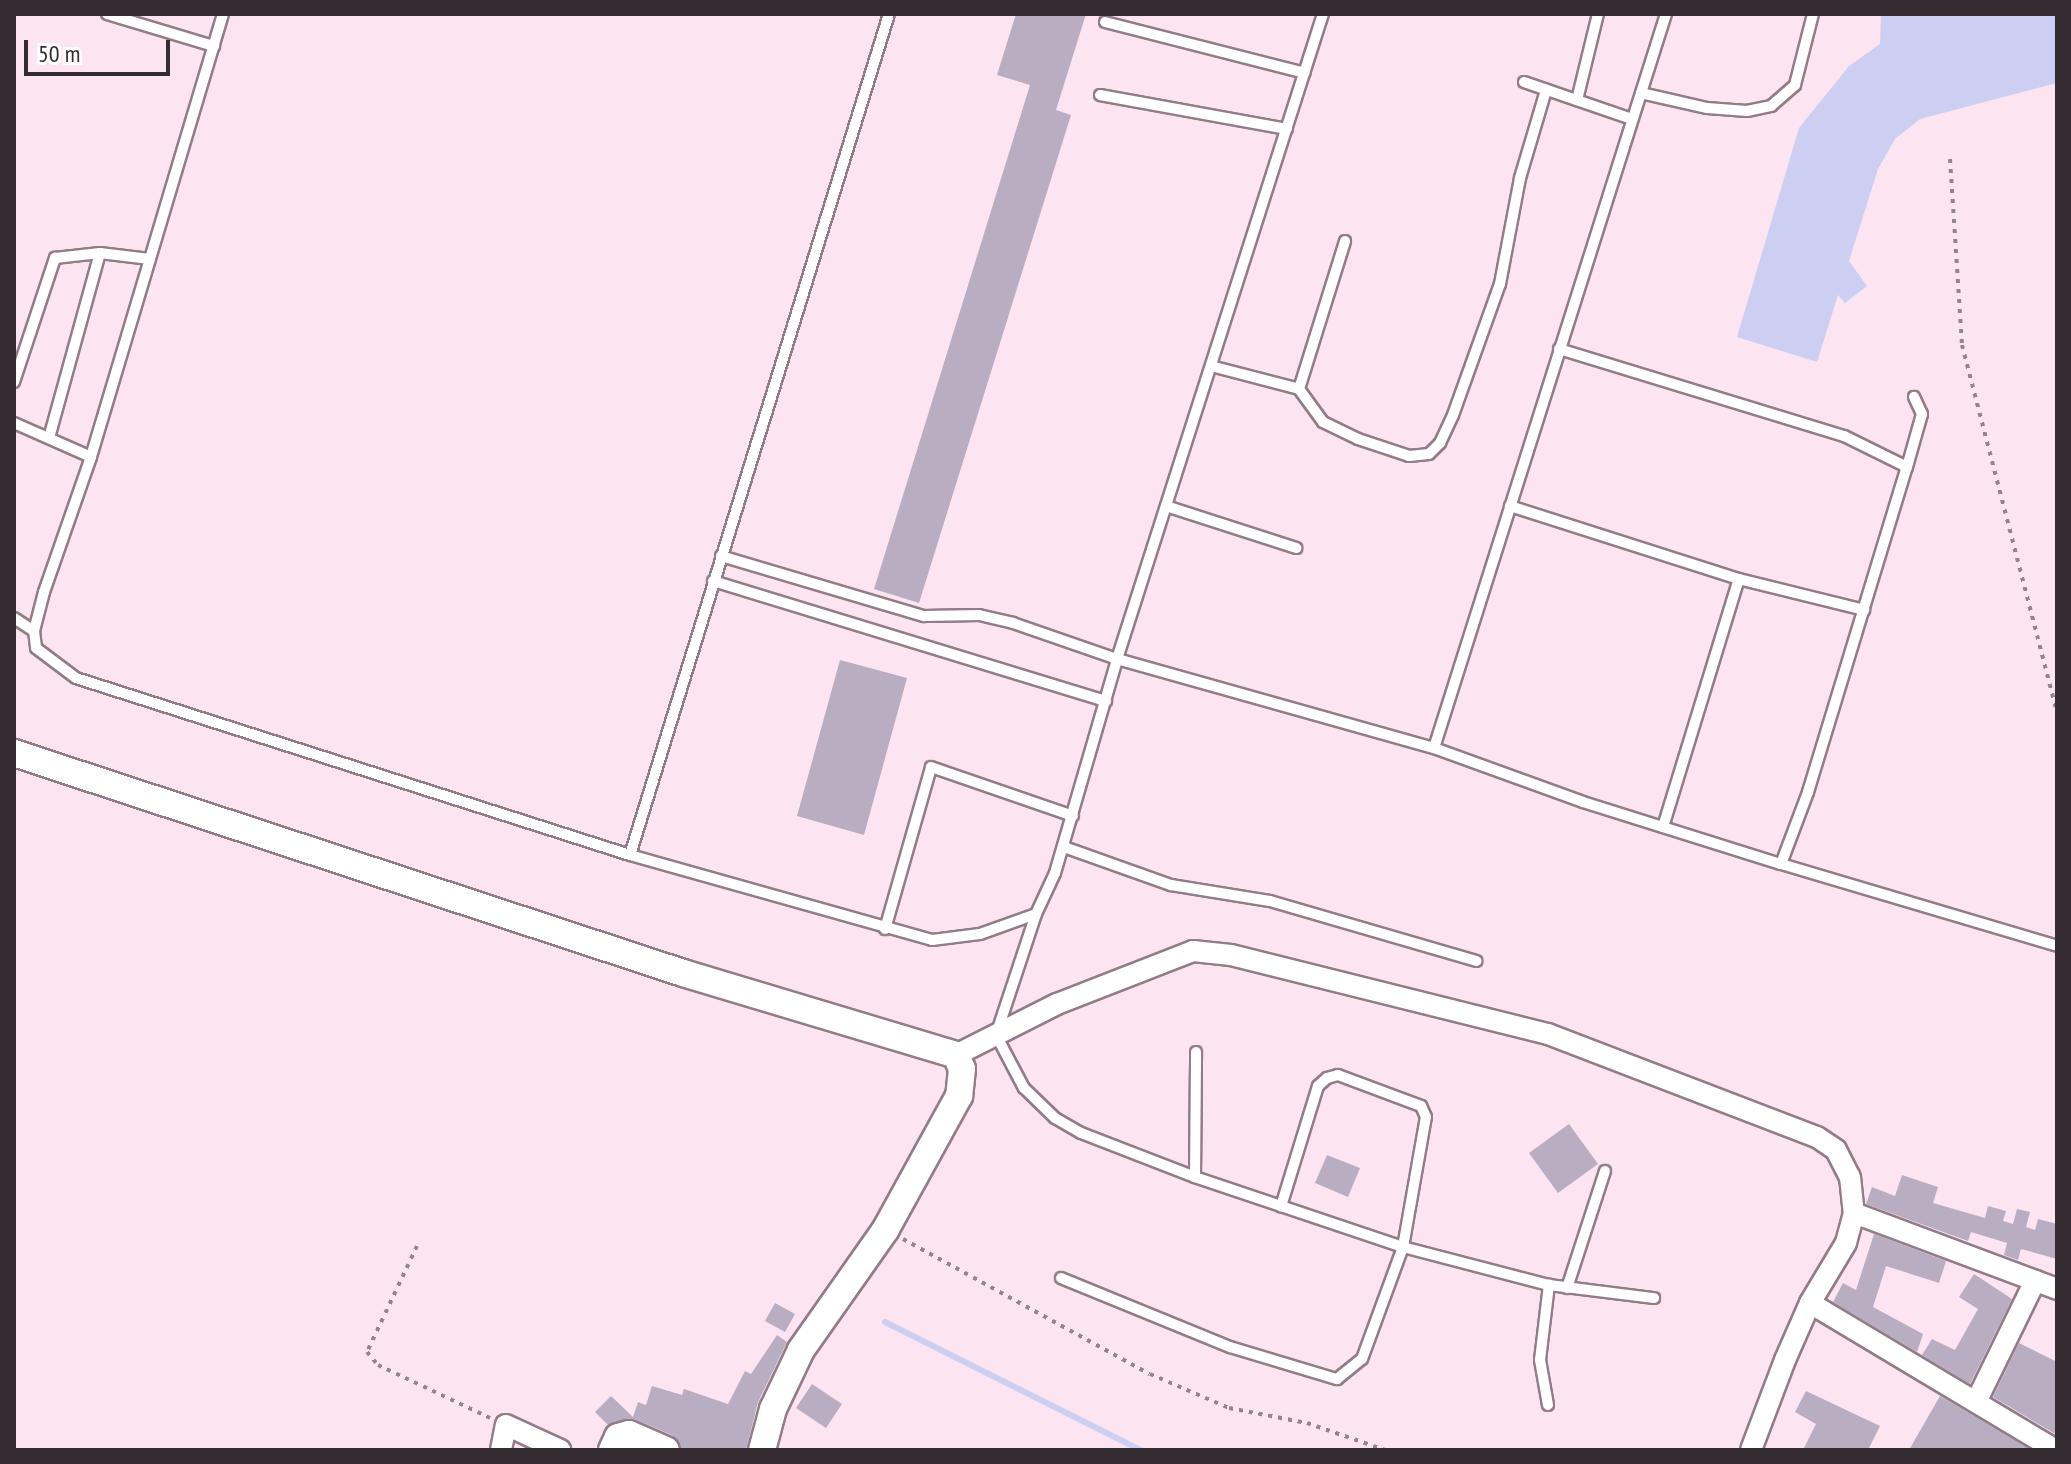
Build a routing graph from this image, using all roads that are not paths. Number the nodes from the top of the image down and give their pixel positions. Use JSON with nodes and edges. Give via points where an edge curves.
{"nodes":[{"id":1,"x":107,"y":14,"type":"edge"},
{"id":2,"x":223,"y":14,"type":"edge"},
{"id":3,"x":889,"y":14,"type":"edge"},
{"id":4,"x":1323,"y":14,"type":"edge"},
{"id":5,"x":1598,"y":14,"type":"edge"},
{"id":6,"x":1666,"y":14,"type":"edge"},
{"id":7,"x":1813,"y":14,"type":"edge"},
{"id":8,"x":1105,"y":22,"type":"dead end"},
{"id":9,"x":214,"y":46,"type":"junction"},
{"id":10,"x":1305,"y":73,"type":"junction"},
{"id":11,"x":1524,"y":82,"type":"dead end"},
{"id":12,"x":1546,"y":90,"type":"junction"},
{"id":13,"x":1641,"y":93,"type":"junction"},
{"id":14,"x":1100,"y":95,"type":"dead end"},
{"id":15,"x":1577,"y":100,"type":"junction"},
{"id":16,"x":1632,"y":119,"type":"junction"},
{"id":17,"x":1287,"y":129,"type":"junction"},
{"id":18,"x":1345,"y":241,"type":"dead end"},
{"id":19,"x":100,"y":253,"type":"junction"},
{"id":20,"x":150,"y":259,"type":"junction"},
{"id":21,"x":1559,"y":349,"type":"junction"},
{"id":22,"x":1211,"y":366,"type":"junction"},
{"id":23,"x":14,"y":382,"type":"edge"},
{"id":24,"x":1299,"y":389,"type":"junction"},
{"id":25,"x":1914,"y":397,"type":"dead end"},
{"id":26,"x":14,"y":423,"type":"edge"},
{"id":27,"x":49,"y":438,"type":"junction"},
{"id":28,"x":91,"y":457,"type":"junction"},
{"id":29,"x":1907,"y":467,"type":"junction"},
{"id":30,"x":1166,"y":506,"type":"junction"},
{"id":31,"x":1510,"y":506,"type":"junction"},
{"id":32,"x":1296,"y":548,"type":"dead end"},
{"id":33,"x":721,"y":556,"type":"junction"},
{"id":34,"x":1739,"y":579,"type":"junction"},
{"id":35,"x":713,"y":581,"type":"junction"},
{"id":36,"x":1864,"y":610,"type":"junction"},
{"id":37,"x":14,"y":618,"type":"edge"},
{"id":38,"x":34,"y":631,"type":"junction"},
{"id":39,"x":1117,"y":659,"type":"junction"},
{"id":40,"x":1106,"y":701,"type":"junction"},
{"id":41,"x":1434,"y":748,"type":"junction"},
{"id":42,"x":14,"y":753,"type":"edge"},
{"id":43,"x":1073,"y":816,"type":"junction"},
{"id":44,"x":1663,"y":827,"type":"junction"},
{"id":45,"x":1064,"y":847,"type":"junction"},
{"id":46,"x":630,"y":855,"type":"junction"},
{"id":47,"x":1781,"y":864,"type":"junction"},
{"id":48,"x":1036,"y":914,"type":"junction"},
{"id":49,"x":885,"y":929,"type":"junction"},
{"id":50,"x":2057,"y":946,"type":"edge"},
{"id":51,"x":1476,"y":961,"type":"dead end"},
{"id":52,"x":996,"y":1035,"type":"junction"},
{"id":53,"x":1196,"y":1052,"type":"dead end"},
{"id":54,"x":956,"y":1055,"type":"junction"},
{"id":55,"x":1605,"y":1171,"type":"dead end"},
{"id":56,"x":1195,"y":1177,"type":"junction"},
{"id":57,"x":1281,"y":1206,"type":"junction"},
{"id":58,"x":1854,"y":1213,"type":"junction"},
{"id":59,"x":1403,"y":1247,"type":"junction"},
{"id":60,"x":1061,"y":1278,"type":"dead end"},
{"id":61,"x":2035,"y":1281,"type":"junction"},
{"id":62,"x":1549,"y":1285,"type":"junction"},
{"id":63,"x":1567,"y":1288,"type":"junction"},
{"id":64,"x":2057,"y":1289,"type":"edge"},
{"id":65,"x":1654,"y":1298,"type":"dead end"},
{"id":66,"x":1810,"y":1303,"type":"junction"},
{"id":67,"x":1976,"y":1402,"type":"junction"},
{"id":68,"x":1548,"y":1405,"type":"dead end"},
{"id":69,"x":501,"y":1450,"type":"edge"},
{"id":70,"x":560,"y":1450,"type":"edge"},
{"id":71,"x":612,"y":1450,"type":"edge"},
{"id":72,"x":666,"y":1450,"type":"edge"},
{"id":73,"x":762,"y":1450,"type":"edge"},
{"id":74,"x":1751,"y":1450,"type":"edge"},
{"id":75,"x":2056,"y":1450,"type":"edge"}],
"edges":[{"from":1,"to":9,"type":"lane"},
{"from":2,"to":9,"type":"lane"},
{"from":3,"to":33,"type":"lane"},
{"from":4,"to":10,"type":"lane"},
{"from":5,"to":15,"type":"lane"},
{"from":6,"to":13,"type":"lane"},
{"from":7,"to":13,"type":"lane","via":[[1795,85],[1771,106],[1747,111],[1707,108]]},
{"from":8,"to":10,"type":"lane"},
{"from":9,"to":20,"type":"lane"},
{"from":10,"to":17,"type":"lane"},
{"from":11,"to":12,"type":"lane"},
{"from":12,"to":15,"type":"lane"},
{"from":12,"to":24,"type":"lane","via":[[1520,178],[1500,284],[1440,443],[1429,454],[1409,456],[1358,439],[1323,422]]},
{"from":13,"to":16,"type":"lane"},
{"from":14,"to":17,"type":"lane"},
{"from":15,"to":16,"type":"lane"},
{"from":16,"to":21,"type":"lane"},
{"from":17,"to":22,"type":"lane"},
{"from":18,"to":24,"type":"lane"},
{"from":19,"to":20,"type":"lane"},
{"from":19,"to":23,"type":"lane","via":[[55,258]]},
{"from":19,"to":27,"type":"lane"},
{"from":20,"to":28,"type":"lane"},
{"from":21,"to":29,"type":"lane","via":[[1844,436]]},
{"from":21,"to":31,"type":"lane"},
{"from":22,"to":24,"type":"lane"},
{"from":22,"to":30,"type":"lane"},
{"from":25,"to":29,"type":"lane","via":[[1922,414]]},
{"from":26,"to":27,"type":"lane"},
{"from":27,"to":28,"type":"lane"},
{"from":28,"to":38,"type":"lane"},
{"from":29,"to":36,"type":"lane"},
{"from":30,"to":32,"type":"lane"},
{"from":30,"to":39,"type":"lane"},
{"from":31,"to":34,"type":"lane"},
{"from":31,"to":41,"type":"lane"},
{"from":33,"to":35,"type":"lane"},
{"from":33,"to":39,"type":"lane","via":[[924,616],[979,615],[1013,623]]},
{"from":34,"to":36,"type":"lane"},
{"from":34,"to":44,"type":"lane"},
{"from":35,"to":40,"type":"lane"},
{"from":35,"to":46,"type":"lane"},
{"from":36,"to":47,"type":"lane"},
{"from":37,"to":38,"type":"lane"},
{"from":38,"to":46,"type":"lane","via":[[36,648],[76,678]]},
{"from":39,"to":40,"type":"lane"},
{"from":39,"to":41,"type":"lane"},
{"from":40,"to":43,"type":"lane"},
{"from":41,"to":44,"type":"lane"},
{"from":42,"to":54,"type":"street","via":[[683,973]]},
{"from":43,"to":45,"type":"lane"},
{"from":43,"to":49,"type":"lane","via":[[931,767]]},
{"from":44,"to":47,"type":"lane"},
{"from":45,"to":48,"type":"lane"},
{"from":45,"to":51,"type":"lane","via":[[1171,885],[1270,901]]},
{"from":46,"to":49,"type":"lane"},
{"from":47,"to":50,"type":"lane"},
{"from":48,"to":49,"type":"lane","via":[[951,939]]},
{"from":48,"to":52,"type":"lane"},
{"from":52,"to":54,"type":"street"},
{"from":52,"to":56,"type":"lane","via":[[1024,1088],[1055,1118]]},
{"from":52,"to":58,"type":"street","via":[[1173,956],[1193,951],[1231,955],[1548,1034],[1817,1137],[1836,1150],[1850,1177]]},
{"from":53,"to":56,"type":"lane"},
{"from":54,"to":73,"type":"street","via":[[962,1069],[959,1096],[879,1239],[801,1350],[773,1409]]},
{"from":55,"to":63,"type":"lane"},
{"from":56,"to":57,"type":"lane"},
{"from":57,"to":59,"type":"lane"},
{"from":57,"to":59,"type":"lane","via":[[1318,1086],[1338,1075],[1421,1106],[1426,1117]]},
{"from":58,"to":61,"type":"street"},
{"from":58,"to":66,"type":"street","via":[[1846,1243]]},
{"from":59,"to":60,"type":"lane","via":[[1362,1359],[1337,1379],[1230,1347]]},
{"from":59,"to":62,"type":"lane"},
{"from":61,"to":64,"type":"street"},
{"from":61,"to":67,"type":"street"},
{"from":62,"to":63,"type":"lane"},
{"from":62,"to":68,"type":"lane","via":[[1540,1360]]},
{"from":63,"to":65,"type":"lane"},
{"from":66,"to":67,"type":"street"},
{"from":66,"to":74,"type":"street"},
{"from":67,"to":75,"type":"street"},
{"from":69,"to":70,"type":"street","via":[[506,1425]]},
{"from":71,"to":72,"type":"street","via":[[618,1437],[629,1434]]}]}
